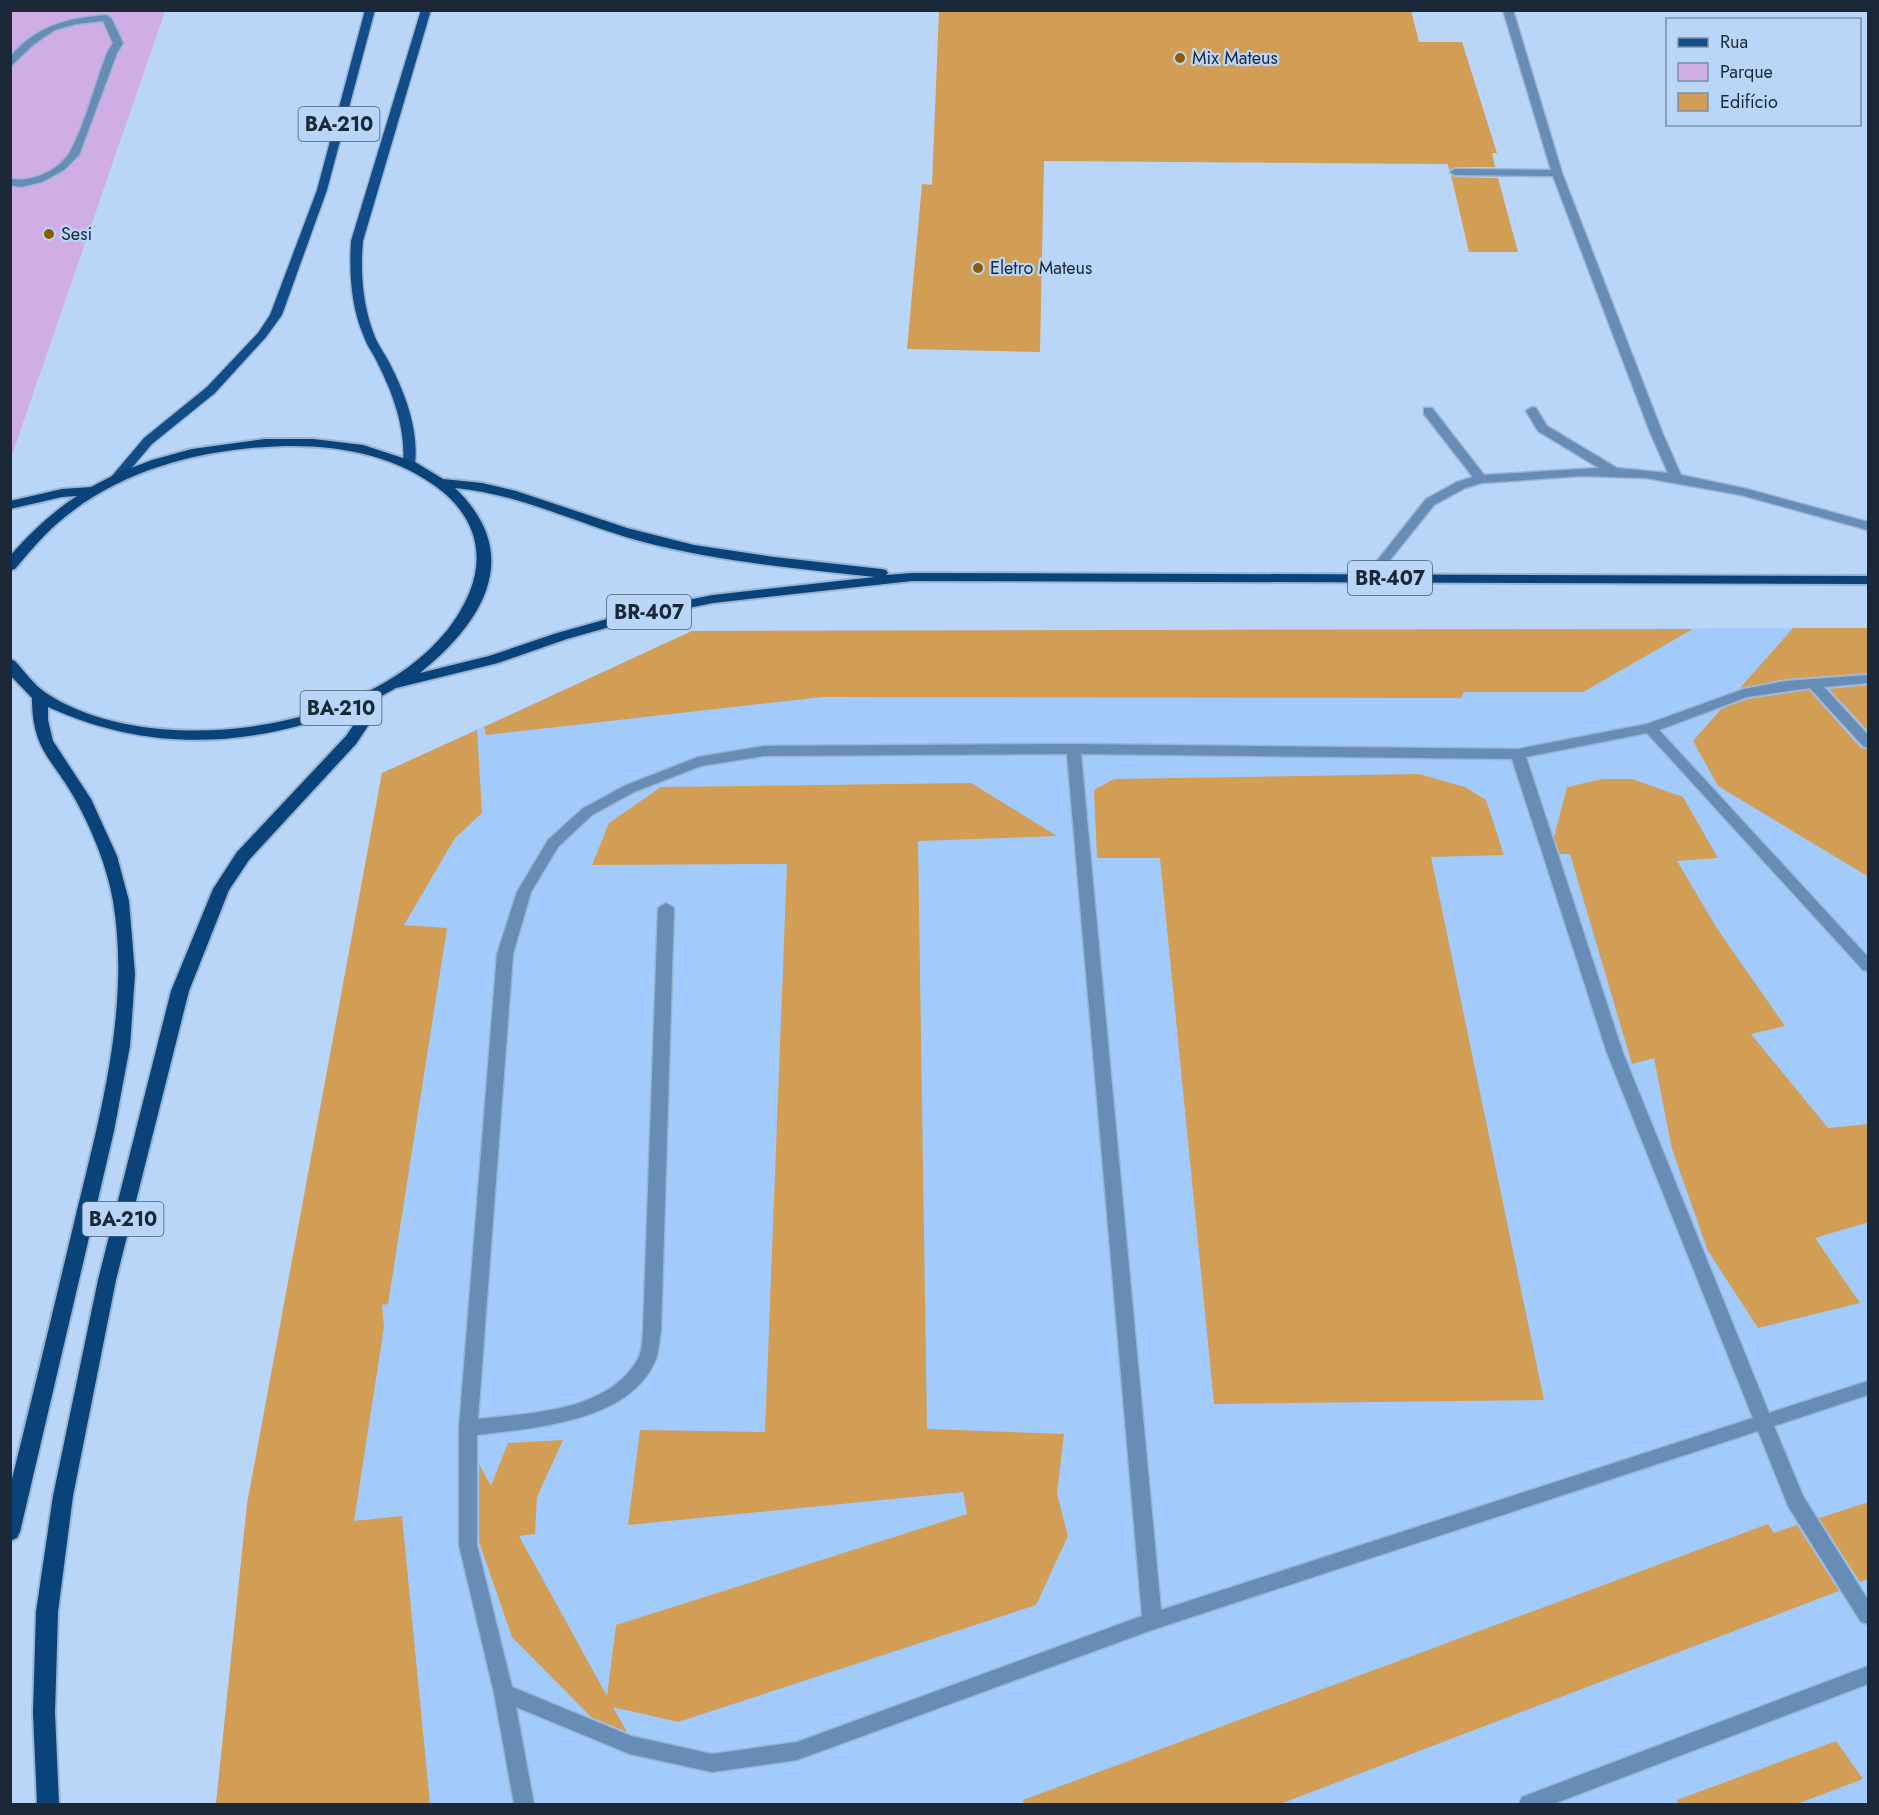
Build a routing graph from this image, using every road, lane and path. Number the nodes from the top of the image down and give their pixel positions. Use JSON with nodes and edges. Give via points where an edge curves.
{"nodes":[{"id":1,"x":370,"y":10,"type":"edge"},
{"id":2,"x":426,"y":10,"type":"edge"},
{"id":3,"x":1508,"y":10,"type":"edge"},
{"id":4,"x":109,"y":14,"type":"edge"},
{"id":5,"x":10,"y":64,"type":"edge"},
{"id":6,"x":1455,"y":172,"type":"dead end"},
{"id":7,"x":1557,"y":173,"type":"junction"},
{"id":8,"x":10,"y":182,"type":"edge"},
{"id":9,"x":1428,"y":411,"type":"dead end"},
{"id":10,"x":1532,"y":411,"type":"dead end"},
{"id":11,"x":409,"y":464,"type":"junction"},
{"id":12,"x":1614,"y":472,"type":"junction"},
{"id":13,"x":1677,"y":478,"type":"junction"},
{"id":14,"x":1481,"y":479,"type":"junction"},
{"id":15,"x":115,"y":480,"type":"junction"},
{"id":16,"x":442,"y":483,"type":"junction"},
{"id":17,"x":92,"y":491,"type":"junction"},
{"id":18,"x":10,"y":506,"type":"edge"},
{"id":19,"x":1869,"y":526,"type":"edge"},
{"id":20,"x":10,"y":566,"type":"edge"},
{"id":21,"x":912,"y":577,"type":"junction"},
{"id":22,"x":1378,"y":578,"type":"junction"},
{"id":23,"x":1869,"y":580,"type":"edge"},
{"id":24,"x":10,"y":664,"type":"edge"},
{"id":25,"x":1869,"y":679,"type":"edge"},
{"id":26,"x":16,"y":681,"type":"edge"},
{"id":27,"x":1813,"y":683,"type":"junction"},
{"id":28,"x":393,"y":684,"type":"junction"},
{"id":29,"x":40,"y":696,"type":"junction"},
{"id":30,"x":371,"y":696,"type":"junction"},
{"id":31,"x":1650,"y":728,"type":"junction"},
{"id":32,"x":1869,"y":742,"type":"edge"},
{"id":33,"x":1074,"y":749,"type":"junction"},
{"id":34,"x":1518,"y":754,"type":"junction"},
{"id":35,"x":666,"y":908,"type":"dead end"},
{"id":36,"x":1869,"y":966,"type":"edge"},
{"id":37,"x":1869,"y":1388,"type":"edge"},
{"id":38,"x":1766,"y":1423,"type":"junction"},
{"id":39,"x":468,"y":1428,"type":"junction"},
{"id":40,"x":10,"y":1532,"type":"edge"},
{"id":41,"x":1869,"y":1616,"type":"edge"},
{"id":42,"x":1152,"y":1621,"type":"junction"},
{"id":43,"x":1869,"y":1676,"type":"edge"},
{"id":44,"x":504,"y":1693,"type":"junction"},
{"id":45,"x":48,"y":1804,"type":"edge"},
{"id":46,"x":524,"y":1804,"type":"edge"},
{"id":47,"x":1529,"y":1804,"type":"edge"}],
"edges":[{"from":1,"to":15,"type":"main road","number":"BA-210","via":[[322,190],[276,315],[219,382],[148,441]]},
{"from":2,"to":11,"type":"main road","number":"BA-210","via":[[357,240],[355,258],[368,333],[397,392],[409,441]]},
{"from":3,"to":7,"type":"lane"},
{"from":4,"to":5,"type":"lane","via":[[76,19],[40,32]]},
{"from":4,"to":8,"type":"lane","via":[[118,43],[75,153],[60,168],[38,180]]},
{"from":6,"to":7,"type":"lane"},
{"from":7,"to":13,"type":"lane"},
{"from":9,"to":14,"type":"lane"},
{"from":10,"to":12,"type":"lane","via":[[1542,428]]},
{"from":11,"to":15,"type":"highway","number":"BA-210","via":[[343,446],[268,442],[189,454]]},
{"from":11,"to":16,"type":"highway","number":"BA-210"},
{"from":12,"to":13,"type":"lane"},
{"from":12,"to":14,"type":"lane"},
{"from":13,"to":19,"type":"lane","via":[[1750,493]]},
{"from":14,"to":22,"type":"lane","via":[[1461,484],[1430,502],[1379,566]]},
{"from":15,"to":17,"type":"highway","number":"BA-210"},
{"from":16,"to":21,"type":"highway","number":"BR-407","via":[[523,497],[668,544]]},
{"from":16,"to":28,"type":"highway","number":"BA-210","via":[[468,506],[482,534],[486,564],[480,595],[461,627],[432,657]]},
{"from":17,"to":18,"type":"highway","via":[[62,493]]},
{"from":17,"to":20,"type":"highway","number":"BA-210","via":[[50,520]]},
{"from":21,"to":22,"type":"highway","number":"BR-407"},
{"from":21,"to":28,"type":"highway","number":"BR-407","via":[[713,599],[643,614],[493,660]]},
{"from":22,"to":23,"type":"highway","number":"BR-407"},
{"from":24,"to":26,"type":"highway","number":"BA-210"},
{"from":25,"to":27,"type":"lane"},
{"from":26,"to":29,"type":"highway","number":"BA-210"},
{"from":27,"to":31,"type":"lane","via":[[1744,693]]},
{"from":27,"to":32,"type":"lane"},
{"from":28,"to":30,"type":"highway","number":"BA-210"},
{"from":29,"to":30,"type":"highway","number":"BA-210","via":[[90,720],[142,732],[199,736],[259,730],[317,717]]},
{"from":29,"to":40,"type":"highway","number":"BA-210","via":[[39,720],[45,741],[83,799],[109,856],[121,901],[127,974],[121,1046],[105,1131]]},
{"from":30,"to":45,"type":"highway","number":"BA-210","via":[[362,726],[243,856],[221,889],[180,992],[107,1280],[63,1496],[47,1612],[44,1713]]},
{"from":31,"to":34,"type":"lane"},
{"from":31,"to":36,"type":"lane"},
{"from":33,"to":34,"type":"lane"},
{"from":33,"to":39,"type":"lane","via":[[764,751],[698,762],[629,789],[587,812],[553,844],[524,892],[505,954]]},
{"from":33,"to":42,"type":"lane"},
{"from":34,"to":38,"type":"lane","via":[[1615,1053]]},
{"from":35,"to":39,"type":"lane","via":[[652,1332],[646,1362],[626,1387],[601,1401],[560,1416]]},
{"from":37,"to":38,"type":"lane"},
{"from":38,"to":41,"type":"lane","via":[[1795,1500]]},
{"from":38,"to":42,"type":"lane"},
{"from":39,"to":44,"type":"lane","via":[[468,1545]]},
{"from":42,"to":44,"type":"lane","via":[[797,1751],[712,1763],[630,1745]]},
{"from":43,"to":47,"type":"lane"},
{"from":44,"to":46,"type":"lane"}]}
